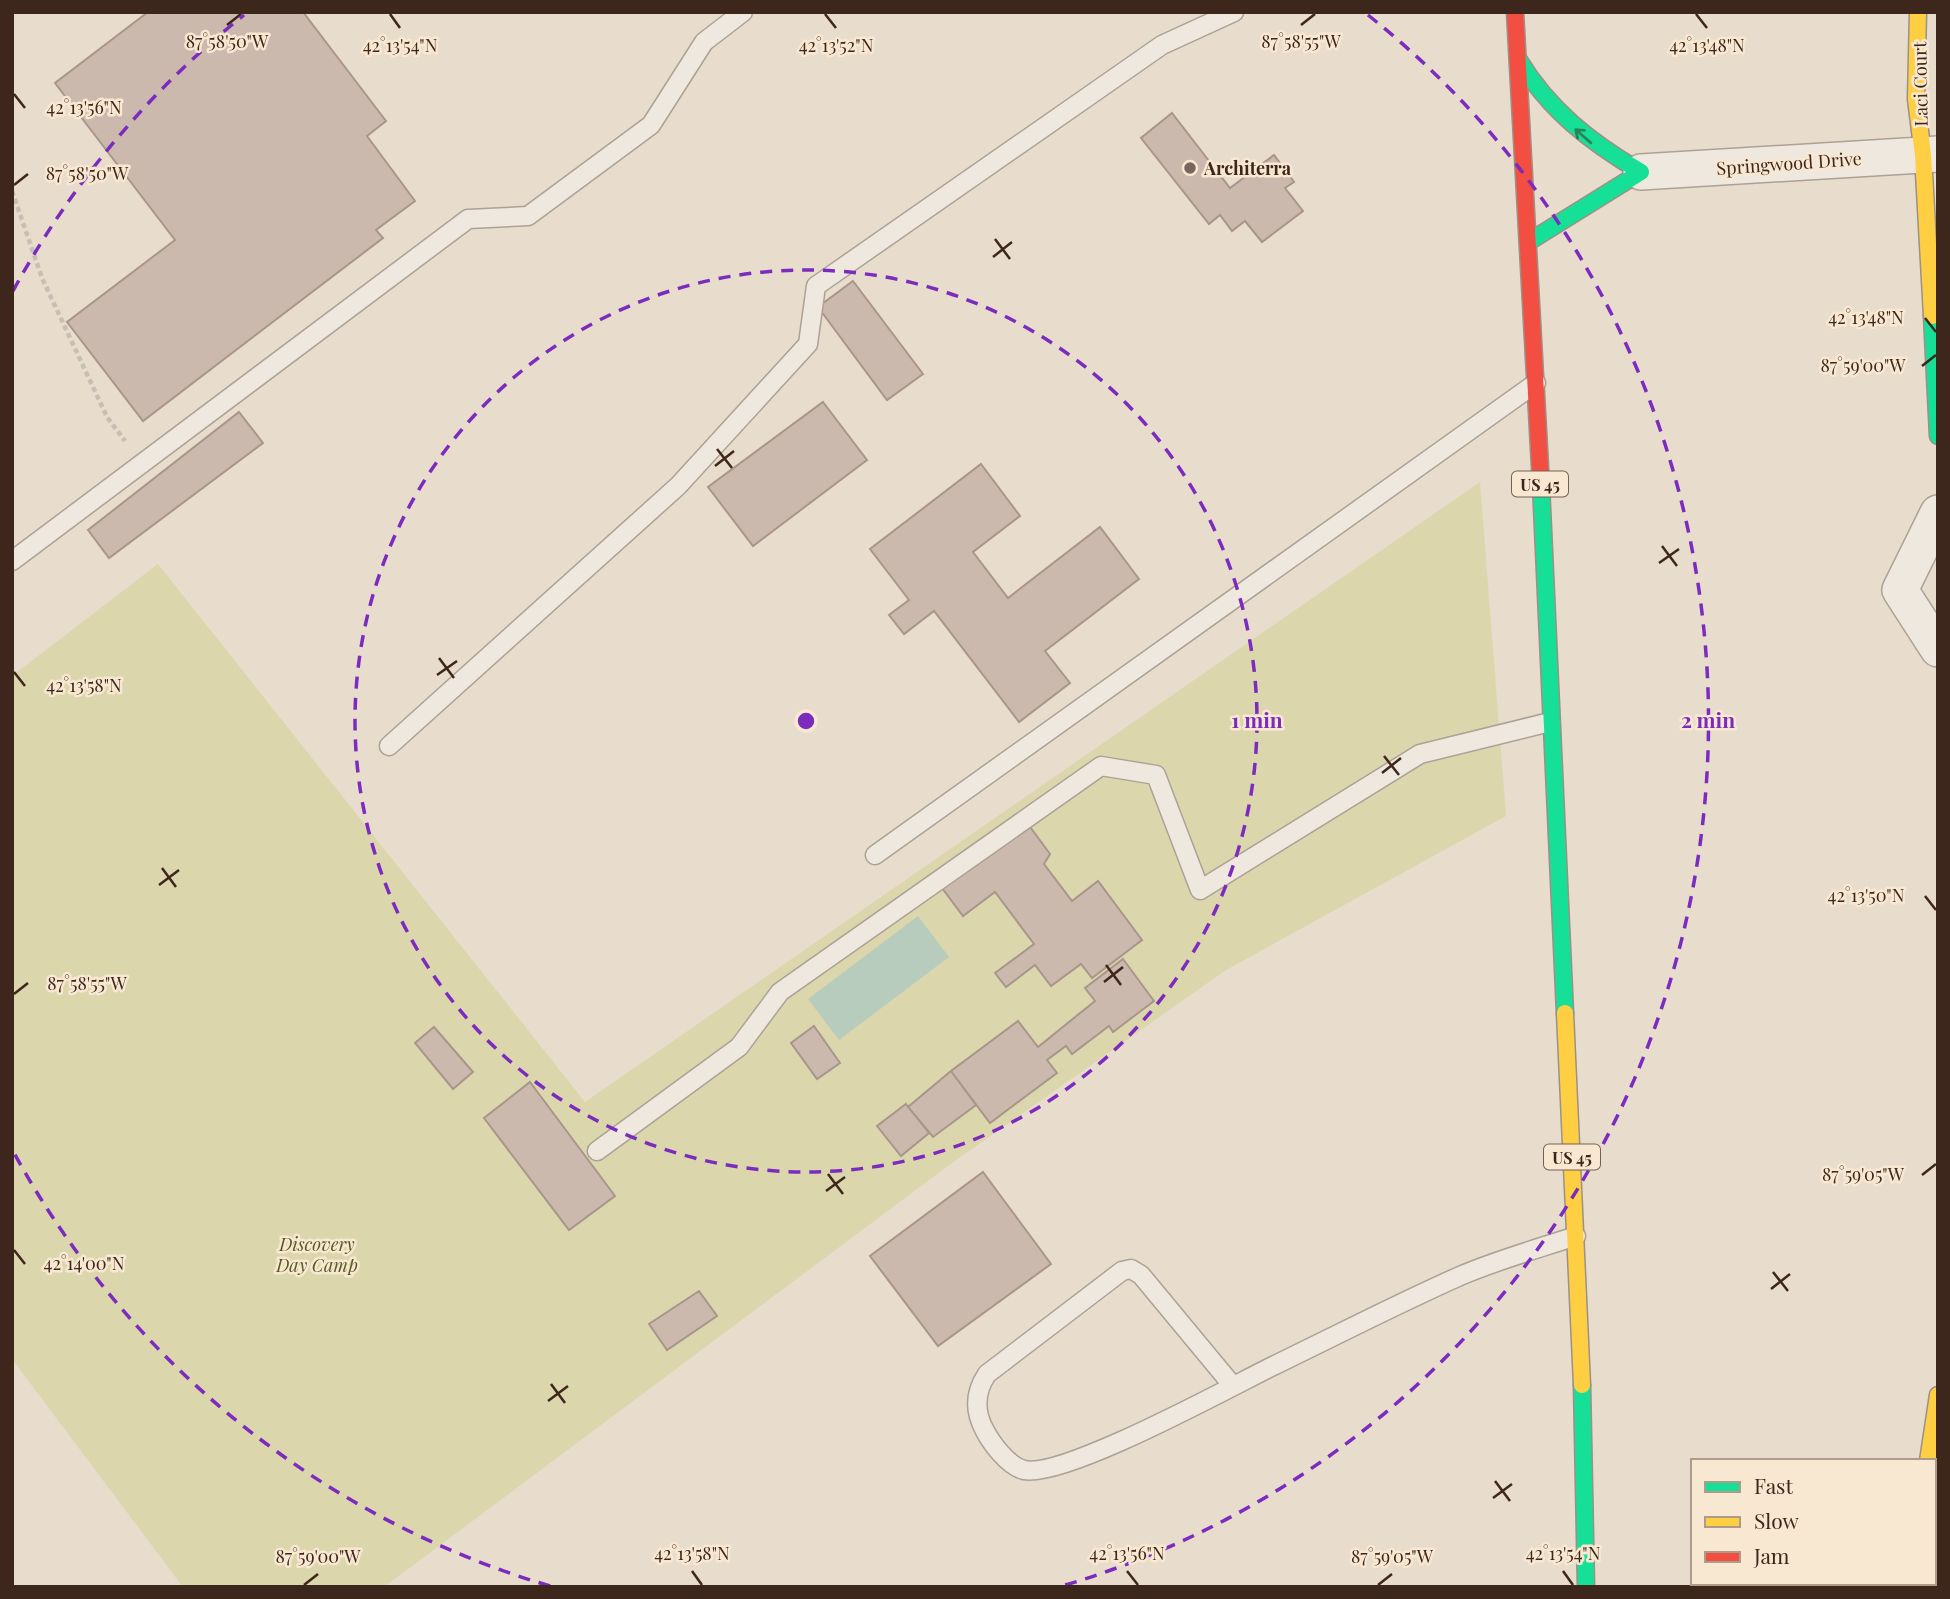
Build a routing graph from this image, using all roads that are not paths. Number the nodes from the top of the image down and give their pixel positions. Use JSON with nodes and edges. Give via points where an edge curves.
{"nodes":[{"id":1,"x":743,"y":12,"type":"edge"},
{"id":2,"x":1234,"y":12,"type":"edge"},
{"id":3,"x":1515,"y":12,"type":"edge"},
{"id":4,"x":1918,"y":12,"type":"edge"},
{"id":5,"x":1517,"y":57,"type":"junction"},
{"id":6,"x":1930,"y":155,"type":"edge"},
{"id":7,"x":1641,"y":172,"type":"junction"},
{"id":8,"x":1530,"y":241,"type":"junction"},
{"id":9,"x":1536,"y":383,"type":"junction"},
{"id":10,"x":1938,"y":436,"type":"edge"},
{"id":11,"x":1938,"y":513,"type":"edge"},
{"id":12,"x":12,"y":562,"type":"edge"},
{"id":13,"x":1938,"y":649,"type":"edge"},
{"id":14,"x":1550,"y":722,"type":"junction"},
{"id":15,"x":389,"y":746,"type":"dead end"},
{"id":16,"x":875,"y":855,"type":"dead end"},
{"id":17,"x":597,"y":1151,"type":"dead end"},
{"id":18,"x":1576,"y":1237,"type":"junction"},
{"id":19,"x":1233,"y":1386,"type":"junction"},
{"id":20,"x":1938,"y":1395,"type":"edge"},
{"id":21,"x":1928,"y":1459,"type":"edge"},
{"id":22,"x":1586,"y":1587,"type":"edge"}],
"edges":[{"from":1,"to":12,"type":"lane","via":[[704,42],[650,125],[528,216],[468,219]]},
{"from":2,"to":15,"type":"lane","via":[[1162,45],[816,286],[808,344],[678,486]]},
{"from":3,"to":5,"type":"main road","number":"US 45"},
{"from":4,"to":6,"type":"main road","name":"Laci Court","via":[[1916,99]]},
{"from":7,"to":5,"type":"main road","one_way":true,"via":[[1588,142],[1538,94]]},
{"from":5,"to":8,"type":"main road","number":"US 45"},
{"from":6,"to":7,"type":"street","name":"Springwood Drive"},
{"from":6,"to":10,"type":"main road","name":"Laci Court"},
{"from":7,"to":8,"type":"main road"},
{"from":8,"to":9,"type":"main road","number":"US 45"},
{"from":9,"to":14,"type":"main road","number":"US 45"},
{"from":9,"to":16,"type":"lane"},
{"from":11,"to":13,"type":"street","via":[[1900,590]]},
{"from":14,"to":17,"type":"lane","via":[[1420,754],[1200,890],[1156,775],[1101,766],[780,992],[739,1047]]},
{"from":14,"to":18,"type":"main road","number":"US 45"},
{"from":18,"to":19,"type":"lane","via":[[1461,1275]]},
{"from":18,"to":22,"type":"main road","number":"US 45"},
{"from":19,"to":19,"type":"lane","via":[[1091,1455],[1040,1470],[1023,1470],[1003,1455],[983,1429],[976,1404],[978,1388],[987,1374],[1122,1271],[1131,1269],[1141,1275]]},
{"from":20,"to":21,"type":"main road"}]}
